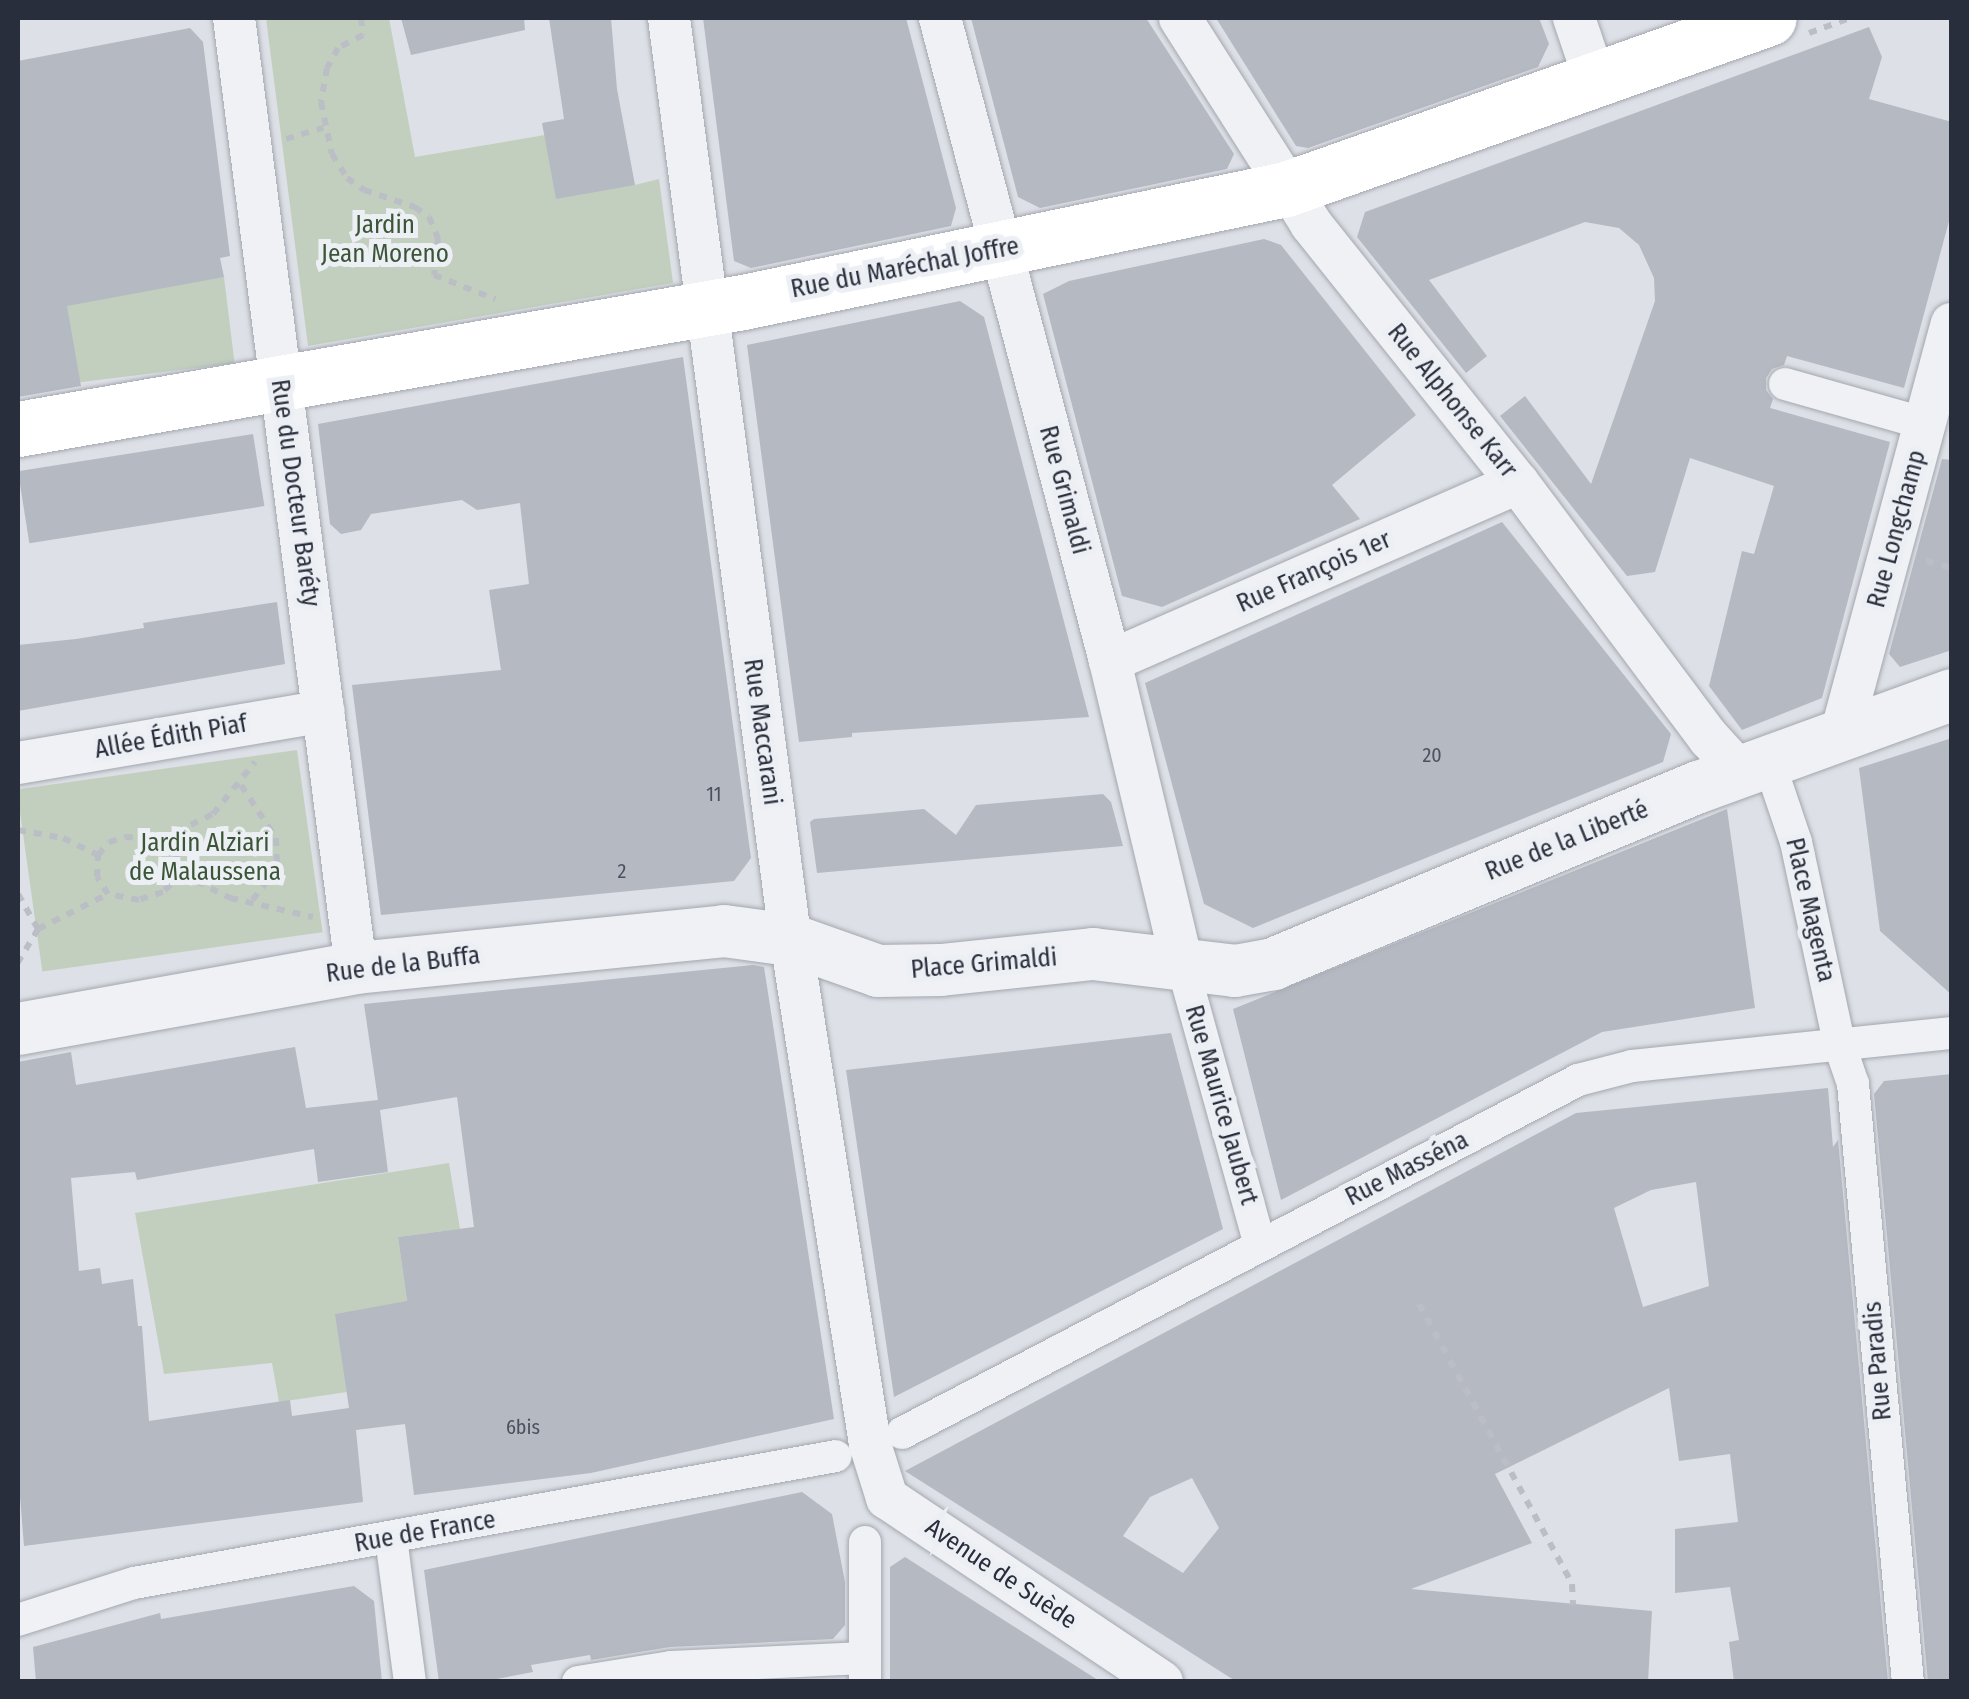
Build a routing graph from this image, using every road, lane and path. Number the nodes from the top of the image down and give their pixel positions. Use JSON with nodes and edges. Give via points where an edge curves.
{"nodes":[{"id":1,"x":234,"y":18,"type":"edge"},
{"id":2,"x":360,"y":18,"type":"edge"},
{"id":3,"x":669,"y":18,"type":"edge"},
{"id":4,"x":940,"y":18,"type":"edge"},
{"id":5,"x":1180,"y":18,"type":"edge"},
{"id":6,"x":1574,"y":18,"type":"edge"},
{"id":7,"x":1769,"y":18,"type":"edge"},
{"id":8,"x":1596,"y":80,"type":"junction"},
{"id":9,"x":1286,"y":188,"type":"junction"},
{"id":10,"x":1001,"y":249,"type":"junction"},
{"id":11,"x":707,"y":307,"type":"junction"},
{"id":12,"x":1952,"y":324,"type":"edge"},
{"id":13,"x":512,"y":341,"type":"junction"},
{"id":14,"x":279,"y":383,"type":"junction"},
{"id":15,"x":1785,"y":384,"type":"dead end"},
{"id":16,"x":1939,"y":427,"type":"edge"},
{"id":17,"x":18,"y":429,"type":"edge"},
{"id":18,"x":1518,"y":483,"type":"junction"},
{"id":19,"x":1923,"y":560,"type":"dead end"},
{"id":20,"x":1952,"y":568,"type":"edge"},
{"id":21,"x":1110,"y":662,"type":"junction"},
{"id":22,"x":1952,"y":695,"type":"edge"},
{"id":23,"x":324,"y":711,"type":"junction"},
{"id":24,"x":1841,"y":734,"type":"junction"},
{"id":25,"x":258,"y":757,"type":"dead end"},
{"id":26,"x":18,"y":764,"type":"edge"},
{"id":27,"x":1758,"y":776,"type":"junction"},
{"id":28,"x":240,"y":785,"type":"junction"},
{"id":29,"x":18,"y":830,"type":"edge"},
{"id":30,"x":162,"y":839,"type":"junction"},
{"id":31,"x":98,"y":854,"type":"junction"},
{"id":32,"x":182,"y":874,"type":"junction"},
{"id":33,"x":18,"y":894,"type":"edge"},
{"id":34,"x":108,"y":894,"type":"junction"},
{"id":35,"x":251,"y":902,"type":"junction"},
{"id":36,"x":38,"y":929,"type":"junction"},
{"id":37,"x":790,"y":940,"type":"junction"},
{"id":38,"x":354,"y":944,"type":"junction"},
{"id":39,"x":18,"y":962,"type":"edge"},
{"id":40,"x":1182,"y":964,"type":"junction"},
{"id":41,"x":18,"y":1029,"type":"edge"},
{"id":42,"x":1952,"y":1033,"type":"edge"},
{"id":43,"x":1839,"y":1043,"type":"junction"},
{"id":44,"x":1260,"y":1245,"type":"junction"},
{"id":45,"x":1420,"y":1304,"type":"dead end"},
{"id":46,"x":869,"y":1444,"type":"junction"},
{"id":47,"x":391,"y":1538,"type":"junction"},
{"id":48,"x":865,"y":1542,"type":"dead end"},
{"id":49,"x":1573,"y":1605,"type":"dead end"},
{"id":50,"x":18,"y":1620,"type":"edge"},
{"id":51,"x":864,"y":1670,"type":"edge"},
{"id":52,"x":410,"y":1682,"type":"edge"},
{"id":53,"x":578,"y":1682,"type":"edge"},
{"id":54,"x":1162,"y":1682,"type":"edge"},
{"id":55,"x":1908,"y":1682,"type":"edge"}],
"edges":[{"from":1,"to":14,"type":"street","name":"Rue du Docteur Baréty"},
{"from":2,"to":13,"type":"path","via":[[363,35],[338,48],[327,68],[321,102],[332,154],[364,190],[429,217],[438,238],[434,275],[504,302]]},
{"from":3,"to":11,"type":"street","name":"Rue Maccarani"},
{"from":4,"to":10,"type":"street","name":"Rue Grimaldi"},
{"from":5,"to":9,"type":"street","name":"Rue Alphonse Karr"},
{"from":6,"to":8,"type":"street"},
{"from":7,"to":8,"type":"main road","name":"Rue du Maréchal Joffre"},
{"from":8,"to":9,"type":"main road","name":"Rue du Maréchal Joffre"},
{"from":9,"to":10,"type":"main road","name":"Rue du Maréchal Joffre"},
{"from":9,"to":18,"type":"street","name":"Rue Alphonse Karr"},
{"from":10,"to":11,"type":"main road","name":"Rue du Maréchal Joffre"},
{"from":10,"to":21,"type":"street","name":"Rue Grimaldi"},
{"from":11,"to":13,"type":"main road","name":"Rue du Maréchal Joffre"},
{"from":11,"to":37,"type":"street","name":"Rue Maccarani"},
{"from":12,"to":16,"type":"street","name":"Rue Longchamp"},
{"from":13,"to":14,"type":"main road","name":"Rue du Maréchal Joffre"},
{"from":14,"to":17,"type":"main road","name":"Rue du Maréchal Joffre"},
{"from":14,"to":23,"type":"street","name":"Rue du Docteur Baréty"},
{"from":15,"to":16,"type":"street"},
{"from":16,"to":24,"type":"street","name":"Rue Longchamp"},
{"from":18,"to":21,"type":"street","name":"Rue François 1er"},
{"from":18,"to":27,"type":"street","name":"Rue Alphonse Karr","via":[[1709,738]]},
{"from":19,"to":20,"type":"path"},
{"from":21,"to":40,"type":"street","name":"Rue Grimaldi"},
{"from":22,"to":24,"type":"street","name":"Rue de la Liberté"},
{"from":23,"to":26,"type":"street","name":"Allée Édith Piaf"},
{"from":23,"to":38,"type":"street","name":"Rue du Docteur Baréty"},
{"from":24,"to":27,"type":"street","name":"Rue de la Liberté"},
{"from":25,"to":28,"type":"path"},
{"from":27,"to":40,"type":"street","name":"Rue de la Liberté","via":[[1273,964],[1235,971]]},
{"from":27,"to":43,"type":"street","name":"Place Magenta","via":[[1796,842]]},
{"from":28,"to":30,"type":"path","via":[[213,814]]},
{"from":28,"to":35,"type":"path","via":[[276,838],[277,868]]},
{"from":29,"to":31,"type":"path","via":[[64,838]]},
{"from":30,"to":31,"type":"path","via":[[126,837]]},
{"from":30,"to":32,"type":"path","via":[[176,853]]},
{"from":31,"to":34,"type":"path","via":[[97,877]]},
{"from":32,"to":34,"type":"path","via":[[164,892],[139,900]]},
{"from":32,"to":35,"type":"path"},
{"from":33,"to":36,"type":"path"},
{"from":34,"to":36,"type":"path"},
{"from":35,"to":38,"type":"path","via":[[320,919]]},
{"from":36,"to":39,"type":"path"},
{"from":37,"to":38,"type":"street","name":"Rue de la Buffa","via":[[724,931]]},
{"from":37,"to":40,"type":"street","name":"Place Grimaldi","via":[[878,971],[1094,954]]},
{"from":37,"to":46,"type":"street","name":"Rue Maccarani"},
{"from":38,"to":41,"type":"street","name":"Rue de la Buffa"},
{"from":40,"to":44,"type":"street","name":"Rue Maurice Jaubert"},
{"from":42,"to":43,"type":"street","name":"Rue Masséna"},
{"from":43,"to":44,"type":"street","name":"Rue Masséna","via":[[1632,1066],[1578,1080]]},
{"from":43,"to":55,"type":"street","name":"Rue Paradis","via":[[1853,1084]]},
{"from":44,"to":46,"type":"street","name":"Rue Masséna"},
{"from":45,"to":49,"type":"path","via":[[1572,1584]]},
{"from":46,"to":47,"type":"street","name":"Rue de France"},
{"from":46,"to":54,"type":"street","name":"Avenue de Suède","via":[[887,1498]]},
{"from":47,"to":50,"type":"street","name":"Rue de France","via":[[134,1583]]},
{"from":47,"to":52,"type":"street"},
{"from":48,"to":51,"type":"street"},
{"from":51,"to":53,"type":"street","via":[[671,1666]]}]}
